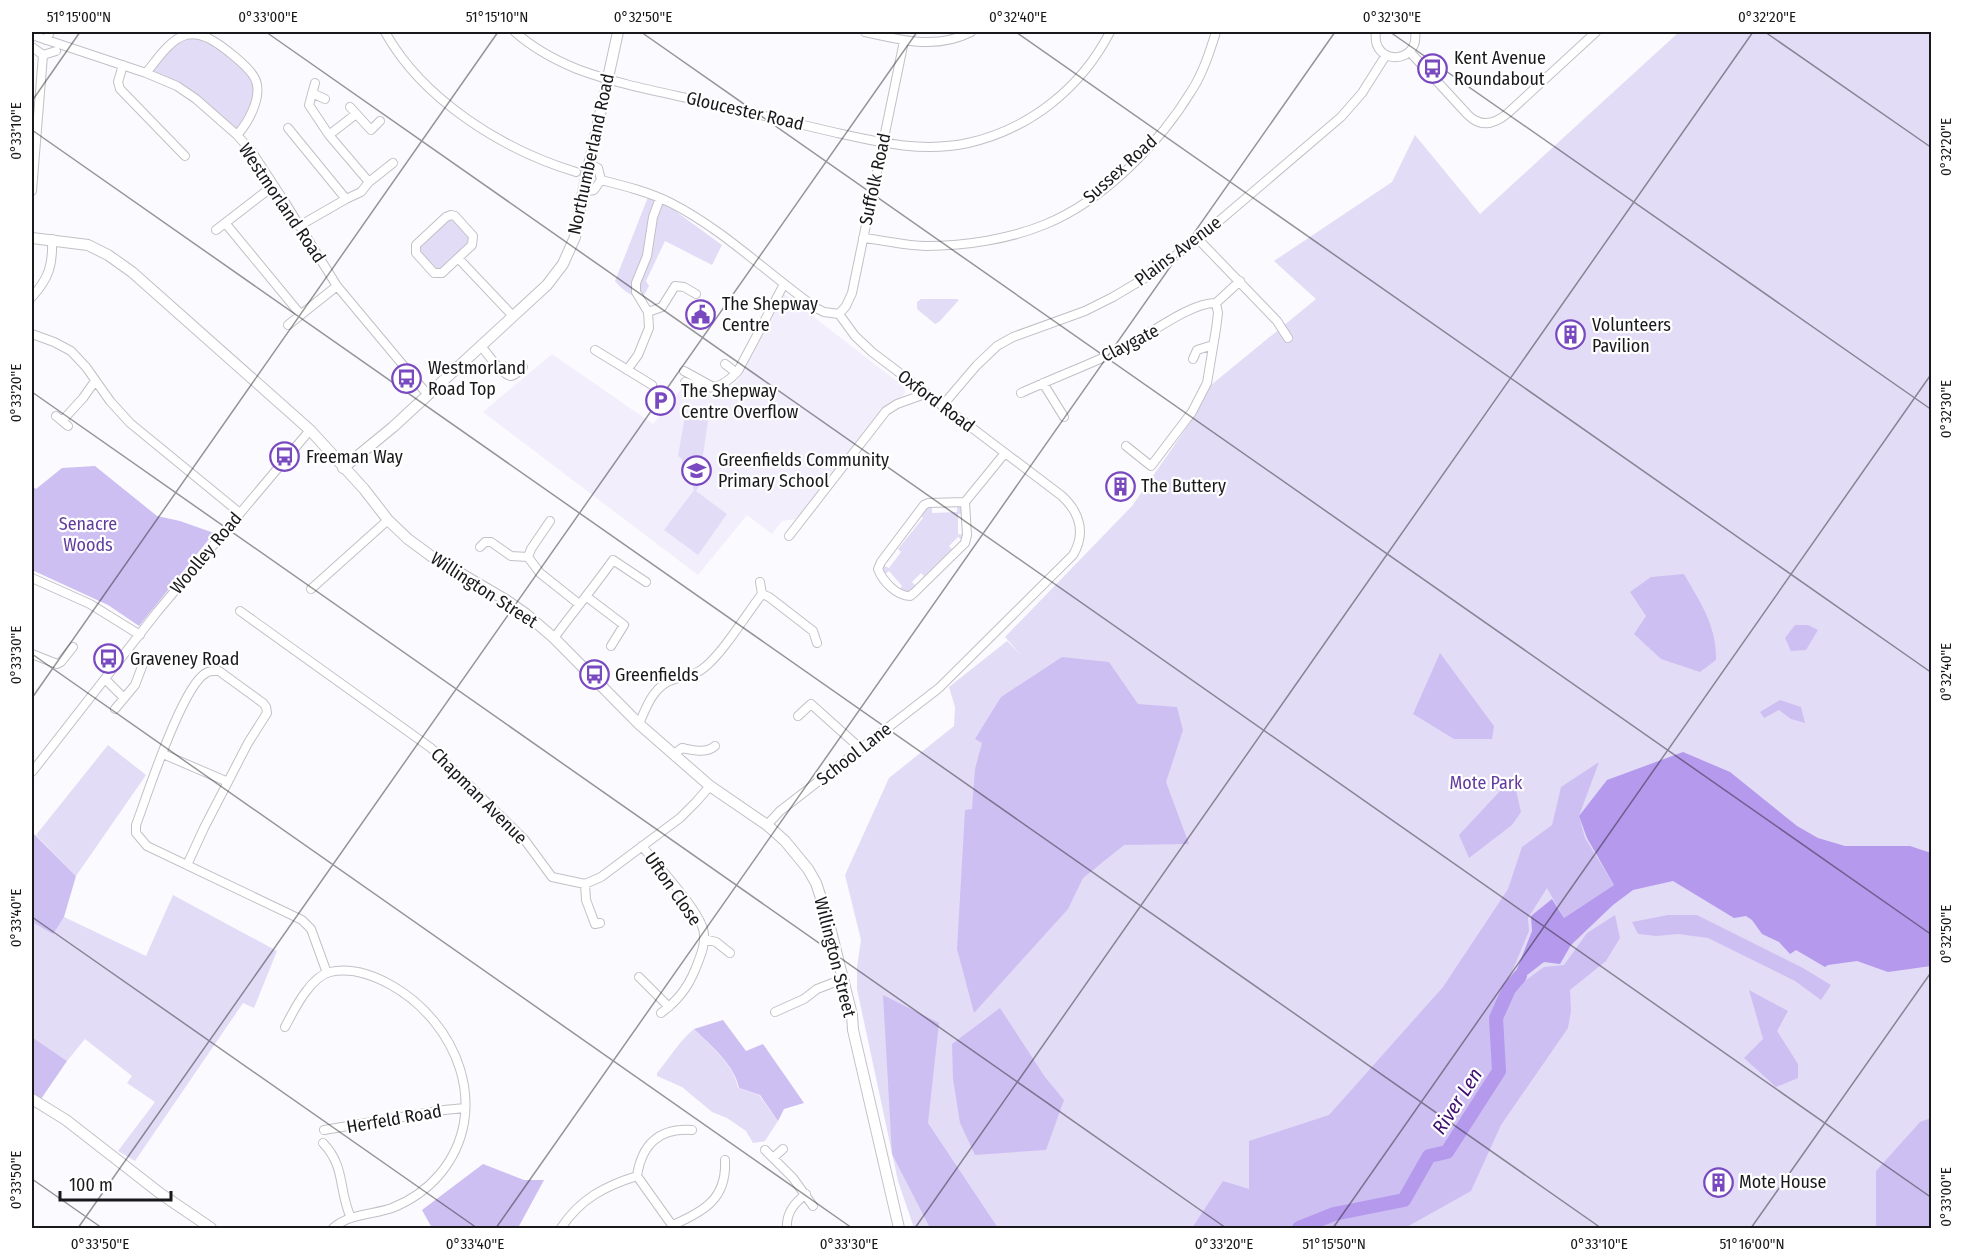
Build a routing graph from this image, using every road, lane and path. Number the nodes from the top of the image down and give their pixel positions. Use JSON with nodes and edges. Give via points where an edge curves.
{"nodes":[{"id":1,"x":385,"y":32,"type":"edge"},
{"id":2,"x":515,"y":32,"type":"edge"},
{"id":3,"x":618,"y":32,"type":"edge"},
{"id":4,"x":865,"y":32,"type":"edge"},
{"id":5,"x":972,"y":32,"type":"edge"},
{"id":6,"x":1110,"y":32,"type":"edge"},
{"id":7,"x":1216,"y":32,"type":"edge"},
{"id":8,"x":1374,"y":32,"type":"edge"},
{"id":9,"x":1415,"y":32,"type":"edge"},
{"id":10,"x":1596,"y":32,"type":"edge"},
{"id":11,"x":32,"y":35,"type":"edge"},
{"id":12,"x":48,"y":36,"type":"edge"},
{"id":13,"x":904,"y":41,"type":"junction"},
{"id":14,"x":32,"y":46,"type":"edge"},
{"id":15,"x":56,"y":51,"type":"dead end"},
{"id":16,"x":1410,"y":52,"type":"junction"},
{"id":17,"x":43,"y":55,"type":"junction"},
{"id":18,"x":1386,"y":55,"type":"junction"},
{"id":19,"x":123,"y":65,"type":"junction"},
{"id":20,"x":146,"y":73,"type":"junction"},
{"id":21,"x":607,"y":78,"type":"junction"},
{"id":22,"x":315,"y":83,"type":"dead end"},
{"id":23,"x":312,"y":93,"type":"junction"},
{"id":24,"x":325,"y":99,"type":"dead end"},
{"id":25,"x":380,"y":121,"type":"dead end"},
{"id":26,"x":288,"y":128,"type":"dead end"},
{"id":27,"x":237,"y":135,"type":"junction"},
{"id":28,"x":329,"y":135,"type":"junction"},
{"id":29,"x":883,"y":142,"type":"junction"},
{"id":30,"x":183,"y":149,"type":"dead end"},
{"id":31,"x":393,"y":163,"type":"dead end"},
{"id":32,"x":589,"y":163,"type":"junction"},
{"id":33,"x":576,"y":172,"type":"dead end"},
{"id":34,"x":601,"y":180,"type":"junction"},
{"id":35,"x":369,"y":182,"type":"junction"},
{"id":36,"x":273,"y":186,"type":"junction"},
{"id":37,"x":32,"y":191,"type":"edge"},
{"id":38,"x":583,"y":192,"type":"junction"},
{"id":39,"x":660,"y":198,"type":"junction"},
{"id":40,"x":346,"y":199,"type":"junction"},
{"id":41,"x":226,"y":224,"type":"junction"},
{"id":42,"x":299,"y":226,"type":"junction"},
{"id":43,"x":216,"y":230,"type":"dead end"},
{"id":44,"x":32,"y":238,"type":"edge"},
{"id":45,"x":863,"y":238,"type":"junction"},
{"id":46,"x":52,"y":239,"type":"junction"},
{"id":47,"x":1198,"y":239,"type":"junction"},
{"id":48,"x":458,"y":258,"type":"junction"},
{"id":49,"x":1240,"y":281,"type":"junction"},
{"id":50,"x":784,"y":284,"type":"junction"},
{"id":51,"x":337,"y":286,"type":"junction"},
{"id":52,"x":696,"y":294,"type":"dead end"},
{"id":53,"x":32,"y":297,"type":"edge"},
{"id":54,"x":1216,"y":303,"type":"junction"},
{"id":55,"x":648,"y":312,"type":"junction"},
{"id":56,"x":839,"y":314,"type":"junction"},
{"id":57,"x":301,"y":315,"type":"junction"},
{"id":58,"x":513,"y":316,"type":"junction"},
{"id":59,"x":288,"y":325,"type":"dead end"},
{"id":60,"x":32,"y":334,"type":"edge"},
{"id":61,"x":1288,"y":338,"type":"dead end"},
{"id":62,"x":1213,"y":345,"type":"junction"},
{"id":63,"x":481,"y":346,"type":"junction"},
{"id":64,"x":595,"y":350,"type":"dead end"},
{"id":65,"x":1193,"y":358,"type":"dead end"},
{"id":66,"x":725,"y":364,"type":"dead end"},
{"id":67,"x":523,"y":367,"type":"dead end"},
{"id":68,"x":627,"y":370,"type":"junction"},
{"id":69,"x":684,"y":371,"type":"dead end"},
{"id":70,"x":738,"y":371,"type":"junction"},
{"id":71,"x":94,"y":381,"type":"junction"},
{"id":72,"x":685,"y":382,"type":"dead end"},
{"id":73,"x":1043,"y":383,"type":"junction"},
{"id":74,"x":652,"y":386,"type":"dead end"},
{"id":75,"x":713,"y":387,"type":"junction"},
{"id":76,"x":925,"y":393,"type":"junction"},
{"id":77,"x":1021,"y":393,"type":"dead end"},
{"id":78,"x":428,"y":395,"type":"junction"},
{"id":79,"x":942,"y":406,"type":"junction"},
{"id":80,"x":1064,"y":417,"type":"dead end"},
{"id":81,"x":62,"y":421,"type":"dead end"},
{"id":82,"x":310,"y":430,"type":"junction"},
{"id":83,"x":1126,"y":446,"type":"dead end"},
{"id":84,"x":1005,"y":453,"type":"junction"},
{"id":85,"x":343,"y":468,"type":"junction"},
{"id":86,"x":965,"y":502,"type":"junction"},
{"id":87,"x":240,"y":513,"type":"junction"},
{"id":88,"x":388,"y":520,"type":"junction"},
{"id":89,"x":550,"y":521,"type":"dead end"},
{"id":90,"x":789,"y":536,"type":"dead end"},
{"id":91,"x":480,"y":548,"type":"dead end"},
{"id":92,"x":528,"y":557,"type":"junction"},
{"id":93,"x":32,"y":578,"type":"edge"},
{"id":94,"x":646,"y":582,"type":"dead end"},
{"id":95,"x":760,"y":582,"type":"dead end"},
{"id":96,"x":311,"y":589,"type":"dead end"},
{"id":97,"x":762,"y":594,"type":"junction"},
{"id":98,"x":587,"y":597,"type":"junction"},
{"id":99,"x":579,"y":604,"type":"junction"},
{"id":100,"x":240,"y":610,"type":"dead end"},
{"id":101,"x":140,"y":635,"type":"junction"},
{"id":102,"x":554,"y":638,"type":"junction"},
{"id":103,"x":818,"y":643,"type":"dead end"},
{"id":104,"x":611,"y":646,"type":"dead end"},
{"id":105,"x":73,"y":647,"type":"dead end"},
{"id":106,"x":32,"y":654,"type":"edge"},
{"id":107,"x":143,"y":664,"type":"dead end"},
{"id":108,"x":106,"y":680,"type":"junction"},
{"id":109,"x":943,"y":685,"type":"joint"},
{"id":110,"x":124,"y":698,"type":"junction"},
{"id":111,"x":115,"y":709,"type":"dead end"},
{"id":112,"x":798,"y":716,"type":"dead end"},
{"id":113,"x":639,"y":724,"type":"junction"},
{"id":114,"x":715,"y":746,"type":"dead end"},
{"id":115,"x":860,"y":748,"type":"junction"},
{"id":116,"x":163,"y":753,"type":"junction"},
{"id":117,"x":674,"y":754,"type":"junction"},
{"id":118,"x":32,"y":772,"type":"edge"},
{"id":119,"x":228,"y":782,"type":"junction"},
{"id":120,"x":710,"y":786,"type":"junction"},
{"id":121,"x":767,"y":825,"type":"junction"},
{"id":122,"x":642,"y":846,"type":"junction"},
{"id":123,"x":187,"y":865,"type":"junction"},
{"id":124,"x":585,"y":884,"type":"junction"},
{"id":125,"x":600,"y":922,"type":"dead end"},
{"id":126,"x":704,"y":939,"type":"junction"},
{"id":127,"x":730,"y":953,"type":"dead end"},
{"id":128,"x":327,"y":973,"type":"junction"},
{"id":129,"x":639,"y":976,"type":"dead end"},
{"id":130,"x":843,"y":979,"type":"junction"},
{"id":131,"x":669,"y":1007,"type":"junction"},
{"id":132,"x":775,"y":1012,"type":"dead end"},
{"id":133,"x":661,"y":1013,"type":"dead end"},
{"id":134,"x":285,"y":1027,"type":"dead end"},
{"id":135,"x":32,"y":1099,"type":"edge"},
{"id":136,"x":465,"y":1108,"type":"junction"},
{"id":137,"x":324,"y":1130,"type":"dead end"},
{"id":138,"x":692,"y":1130,"type":"dead end"},
{"id":139,"x":323,"y":1143,"type":"dead end"},
{"id":140,"x":765,"y":1149,"type":"dead end"},
{"id":141,"x":783,"y":1149,"type":"dead end"},
{"id":142,"x":773,"y":1158,"type":"junction"},
{"id":143,"x":725,"y":1160,"type":"dead end"},
{"id":144,"x":637,"y":1176,"type":"junction"},
{"id":145,"x":806,"y":1194,"type":"junction"},
{"id":146,"x":813,"y":1206,"type":"dead end"},
{"id":147,"x":561,"y":1210,"type":"dead end"},
{"id":148,"x":569,"y":1216,"type":"junction"},
{"id":149,"x":351,"y":1218,"type":"junction"},
{"id":150,"x":673,"y":1227,"type":"edge"},
{"id":151,"x":212,"y":1228,"type":"edge"},
{"id":152,"x":333,"y":1228,"type":"edge"},
{"id":153,"x":561,"y":1228,"type":"edge"},
{"id":154,"x":787,"y":1228,"type":"edge"},
{"id":155,"x":898,"y":1228,"type":"edge"}],
"edges":[{"from":1,"to":33,"type":"street","via":[[424,81],[471,122],[504,143]]},
{"from":2,"to":21,"type":"street","name":"Gloucester Road","via":[[561,62]]},
{"from":3,"to":21,"type":"street","name":"Northumberland Road"},
{"from":4,"to":13,"type":"street"},
{"from":5,"to":13,"type":"street","via":[[940,42]]},
{"from":6,"to":29,"type":"street","name":"Gloucester Road","via":[[1064,93],[1011,128],[943,147]]},
{"from":7,"to":45,"type":"street","name":"Sussex Road","via":[[1193,88],[1172,120],[1112,182],[1080,206],[1048,224],[1019,234],[955,245],[924,246]]},
{"from":8,"to":18,"type":"street","via":[[1377,45]]},
{"from":9,"to":16,"type":"street"},
{"from":10,"to":16,"type":"street","via":[[1508,113],[1489,124],[1476,122],[1468,115]]},
{"from":11,"to":12,"type":"street","name":"Westmorland Road"},
{"from":12,"to":19,"type":"street","name":"Westmorland Road"},
{"from":13,"to":29,"type":"street","name":"Suffolk Road"},
{"from":14,"to":17,"type":"street"},
{"from":15,"to":17,"type":"street"},
{"from":16,"to":18,"type":"street","via":[[1396,57]]},
{"from":17,"to":37,"type":"street"},
{"from":18,"to":47,"type":"street","name":"Plains Avenue","via":[[1341,117]]},
{"from":19,"to":20,"type":"street","name":"Westmorland Road"},
{"from":19,"to":30,"type":"street","via":[[120,89]]},
{"from":20,"to":27,"type":"street","name":"Westmorland Road","via":[[177,86]]},
{"from":20,"to":27,"type":"street","via":[[184,35],[208,38],[256,80],[255,102]]},
{"from":21,"to":29,"type":"street","name":"Gloucester Road"},
{"from":21,"to":32,"type":"street","name":"Northumberland Road"},
{"from":22,"to":23,"type":"street"},
{"from":23,"to":24,"type":"street"},
{"from":23,"to":28,"type":"street","via":[[309,105]]},
{"from":25,"to":28,"type":"street","via":[[371,130],[353,110]]},
{"from":26,"to":40,"type":"street"},
{"from":27,"to":36,"type":"street","name":"Westmorland Road"},
{"from":28,"to":35,"type":"street"},
{"from":29,"to":45,"type":"street","name":"Suffolk Road"},
{"from":31,"to":35,"type":"street"},
{"from":32,"to":34,"type":"street","via":[[598,168]]},
{"from":32,"to":38,"type":"street","name":"Northumberland Road"},
{"from":34,"to":38,"type":"street","via":[[594,190]]},
{"from":34,"to":39,"type":"street"},
{"from":35,"to":40,"type":"street","via":[[361,192]]},
{"from":36,"to":41,"type":"street"},
{"from":36,"to":42,"type":"street","name":"Westmorland Road"},
{"from":38,"to":58,"type":"street","name":"Northumberland Road","via":[[575,237],[563,264],[547,285]]},
{"from":39,"to":50,"type":"street","via":[[699,219]]},
{"from":39,"to":55,"type":"street","via":[[652,217],[647,256],[636,283],[636,292]]},
{"from":40,"to":42,"type":"street"},
{"from":41,"to":43,"type":"street"},
{"from":41,"to":57,"type":"street"},
{"from":42,"to":51,"type":"street","name":"Westmorland Road"},
{"from":44,"to":46,"type":"street","name":"Willington Street"},
{"from":45,"to":56,"type":"street","name":"Suffolk Road","via":[[852,293]]},
{"from":46,"to":53,"type":"street","via":[[50,269]]},
{"from":46,"to":82,"type":"street","name":"Willington Street","via":[[88,245],[132,272]]},
{"from":47,"to":49,"type":"street"},
{"from":47,"to":79,"type":"street","name":"Plains Avenue","via":[[1113,297],[997,346]]},
{"from":48,"to":48,"type":"street","via":[[437,274],[416,253],[416,245],[446,217],[455,216],[473,236],[472,245]]},
{"from":48,"to":58,"type":"street"},
{"from":49,"to":54,"type":"street","name":"Claygate"},
{"from":49,"to":61,"type":"street"},
{"from":50,"to":56,"type":"street","via":[[821,311]]},
{"from":50,"to":70,"type":"street"},
{"from":51,"to":57,"type":"street"},
{"from":51,"to":78,"type":"street","name":"Westmorland Road"},
{"from":52,"to":55,"type":"street","via":[[675,286],[662,307]]},
{"from":54,"to":62,"type":"street"},
{"from":54,"to":73,"type":"street","name":"Claygate","via":[[1193,308],[1122,349]]},
{"from":55,"to":68,"type":"street","via":[[649,327]]},
{"from":56,"to":76,"type":"street","name":"Oxford Road","via":[[872,352]]},
{"from":57,"to":59,"type":"street"},
{"from":58,"to":63,"type":"street","name":"Northumberland Road"},
{"from":60,"to":71,"type":"street","via":[[71,351]]},
{"from":62,"to":65,"type":"street","via":[[1197,350]]},
{"from":62,"to":83,"type":"street","via":[[1207,383],[1192,412],[1151,466]]},
{"from":63,"to":67,"type":"street","via":[[509,376]]},
{"from":63,"to":78,"type":"street","name":"Northumberland Road"},
{"from":64,"to":68,"type":"street"},
{"from":66,"to":70,"type":"street"},
{"from":68,"to":74,"type":"street"},
{"from":69,"to":75,"type":"street"},
{"from":70,"to":75,"type":"street","via":[[729,381]]},
{"from":71,"to":81,"type":"street"},
{"from":71,"to":87,"type":"street","via":[[130,423]]},
{"from":72,"to":75,"type":"street","via":[[703,389]]},
{"from":73,"to":77,"type":"street","name":"Claygate"},
{"from":73,"to":80,"type":"street"},
{"from":76,"to":79,"type":"street","name":"Oxford Road"},
{"from":76,"to":90,"type":"street","via":[[886,411]]},
{"from":78,"to":85,"type":"street","name":"Northumberland Road"},
{"from":79,"to":84,"type":"street","name":"Oxford Road"},
{"from":82,"to":85,"type":"street","name":"Willington Street"},
{"from":82,"to":87,"type":"street","name":"Woolley Road"},
{"from":84,"to":86,"type":"street"},
{"from":84,"to":109,"type":"street","name":"Oxford Road","via":[[1071,505],[1080,523],[1081,536],[1067,562]]},
{"from":85,"to":88,"type":"street","name":"Willington Street"},
{"from":86,"to":86,"type":"street","via":[[964,543],[914,593],[900,595],[881,577],[881,562],[928,503]]},
{"from":87,"to":101,"type":"street","name":"Woolley Road"},
{"from":88,"to":96,"type":"street"},
{"from":88,"to":102,"type":"street","name":"Willington Street","via":[[431,556],[506,600]]},
{"from":89,"to":92,"type":"street"},
{"from":91,"to":92,"type":"street","via":[[491,542],[511,556]]},
{"from":92,"to":99,"type":"street","via":[[540,573]]},
{"from":93,"to":101,"type":"street","via":[[90,604]]},
{"from":94,"to":98,"type":"street","via":[[613,560]]},
{"from":95,"to":97,"type":"street"},
{"from":97,"to":103,"type":"street","via":[[813,631]]},
{"from":97,"to":113,"type":"street","via":[[705,668],[660,687]]},
{"from":98,"to":99,"type":"street"},
{"from":98,"to":104,"type":"street","via":[[624,625]]},
{"from":99,"to":102,"type":"street"},
{"from":100,"to":124,"type":"street","name":"Chapman Avenue","via":[[431,748],[524,839],[552,877]]},
{"from":101,"to":108,"type":"street","name":"Woolley Road"},
{"from":102,"to":113,"type":"street","name":"Willington Street"},
{"from":105,"to":106,"type":"street","via":[[57,664]]},
{"from":107,"to":110,"type":"street","via":[[135,685]]},
{"from":108,"to":110,"type":"street"},
{"from":108,"to":118,"type":"street","name":"Woolley Road"},
{"from":109,"to":115,"type":"street","name":"School Lane"},
{"from":110,"to":111,"type":"street"},
{"from":112,"to":115,"type":"street","via":[[811,704]]},
{"from":113,"to":117,"type":"street","name":"Willington Street"},
{"from":114,"to":117,"type":"street","via":[[702,751],[682,748]]},
{"from":115,"to":121,"type":"street","name":"School Lane"},
{"from":116,"to":119,"type":"street"},
{"from":116,"to":119,"type":"street","via":[[192,689],[204,674],[219,671],[266,708],[264,720]]},
{"from":116,"to":123,"type":"street","via":[[136,833],[147,846]]},
{"from":117,"to":120,"type":"street","name":"Willington Street"},
{"from":119,"to":123,"type":"street"},
{"from":120,"to":121,"type":"street","name":"Willington Street"},
{"from":120,"to":122,"type":"street","via":[[680,818]]},
{"from":121,"to":130,"type":"street","name":"Willington Street","via":[[798,856],[816,883]]},
{"from":122,"to":124,"type":"street","via":[[601,877]]},
{"from":122,"to":126,"type":"street","name":"Ufton Close","via":[[694,913],[703,928]]},
{"from":123,"to":128,"type":"street","via":[[302,920],[310,929]]},
{"from":124,"to":125,"type":"street","via":[[594,924]]},
{"from":126,"to":127,"type":"street","name":"Ufton Close","via":[[716,942]]},
{"from":126,"to":131,"type":"street","via":[[689,984]]},
{"from":128,"to":134,"type":"street","via":[[311,985]]},
{"from":128,"to":136,"type":"street","via":[[354,970],[377,977],[427,1013],[444,1032],[459,1063]]},
{"from":129,"to":131,"type":"street"},
{"from":130,"to":132,"type":"street"},
{"from":130,"to":155,"type":"street","name":"Willington Street"},
{"from":131,"to":133,"type":"street"},
{"from":135,"to":151,"type":"street"},
{"from":136,"to":137,"type":"street","name":"Herfeld Road"},
{"from":136,"to":149,"type":"street","via":[[464,1126],[440,1174],[416,1196],[393,1208]]},
{"from":138,"to":144,"type":"street","via":[[675,1130],[658,1137],[639,1162]]},
{"from":139,"to":149,"type":"street","via":[[340,1168]]},
{"from":140,"to":142,"type":"street"},
{"from":141,"to":142,"type":"street"},
{"from":142,"to":145,"type":"street"},
{"from":143,"to":150,"type":"street","via":[[721,1190],[713,1201]]},
{"from":144,"to":148,"type":"street","via":[[593,1194]]},
{"from":144,"to":150,"type":"street"},
{"from":145,"to":146,"type":"street"},
{"from":145,"to":154,"type":"street","via":[[792,1207],[786,1219]]},
{"from":147,"to":148,"type":"street"},
{"from":148,"to":153,"type":"street"},
{"from":149,"to":152,"type":"street"}]}
